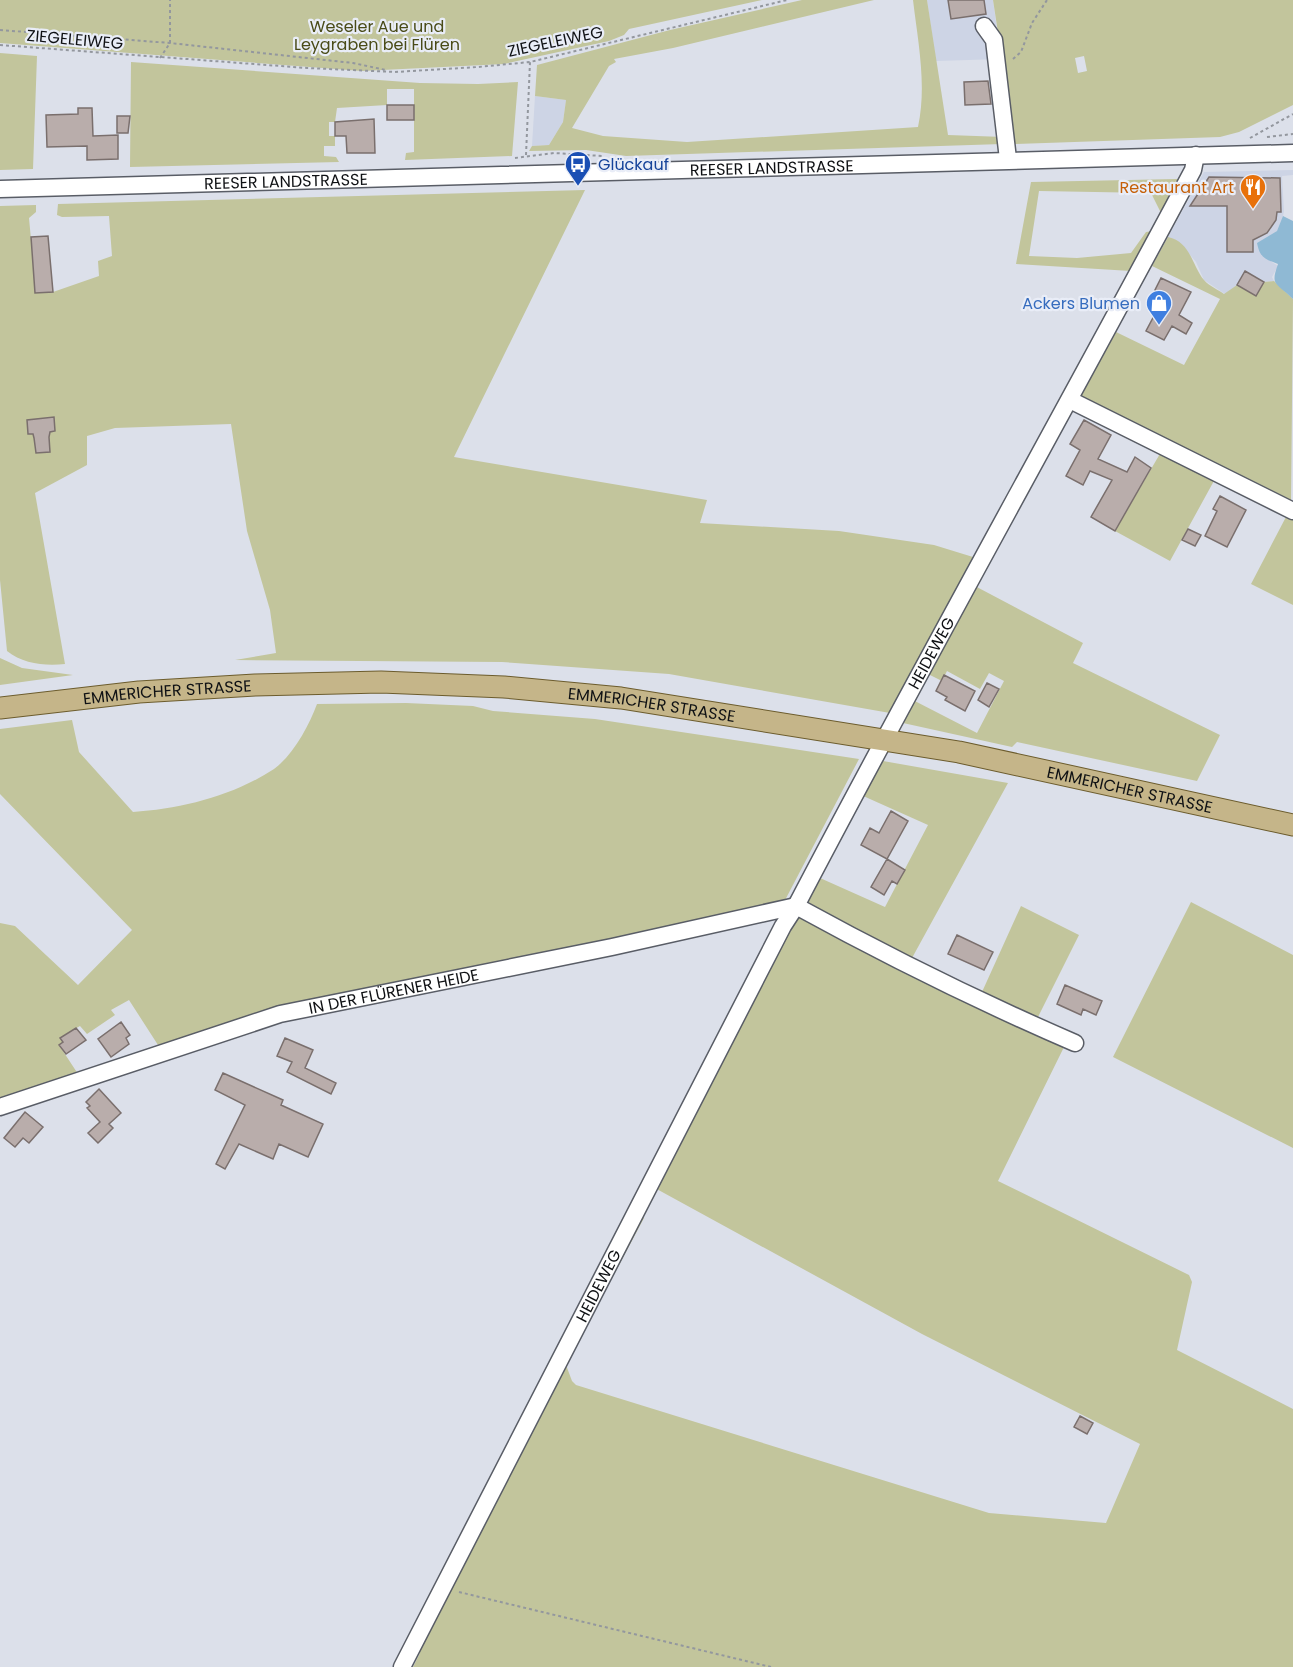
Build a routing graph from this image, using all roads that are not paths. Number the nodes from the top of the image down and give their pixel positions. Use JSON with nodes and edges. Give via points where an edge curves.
{"nodes":[{"id":1,"x":984,"y":26,"type":"dead end"},
{"id":2,"x":1293,"y":153,"type":"edge"},
{"id":3,"x":1196,"y":154,"type":"junction"},
{"id":4,"x":1008,"y":159,"type":"junction"},
{"id":5,"x":0,"y":189,"type":"edge"},
{"id":6,"x":1070,"y":400,"type":"junction"},
{"id":7,"x":1293,"y":511,"type":"edge"},
{"id":8,"x":0,"y":708,"type":"edge"},
{"id":9,"x":883,"y":739,"type":"junction"},
{"id":10,"x":1293,"y":825,"type":"edge"},
{"id":11,"x":796,"y":906,"type":"junction"},
{"id":12,"x":1076,"y":1043,"type":"dead end"},
{"id":13,"x":0,"y":1107,"type":"edge"},
{"id":14,"x":402,"y":1667,"type":"edge"}],
"edges":[{"from":1,"to":4,"type":"street","via":[[994,40]]},
{"from":2,"to":3,"type":"street","name":"REESER LANDSTRASSE"},
{"from":3,"to":4,"type":"street","name":"REESER LANDSTRASSE"},
{"from":3,"to":6,"type":"street","name":"HEIDEWEG","via":[[1193,170]]},
{"from":4,"to":5,"type":"street","name":"REESER LANDSTRASSE"},
{"from":6,"to":7,"type":"street"},
{"from":6,"to":9,"type":"street","name":"HEIDEWEG"},
{"from":8,"to":9,"type":"main road","name":"EMMERICHER STRASSE","via":[[139,692],[381,682],[504,687],[621,698]]},
{"from":9,"to":10,"type":"main road","name":"EMMERICHER STRASSE"},
{"from":9,"to":11,"type":"street","name":"HEIDEWEG"},
{"from":11,"to":12,"type":"street","via":[[884,954]]},
{"from":11,"to":13,"type":"street","name":"IN DER FLÜRENER HEIDE","via":[[280,1014]]},
{"from":11,"to":14,"type":"street","name":"HEIDEWEG"}]}
